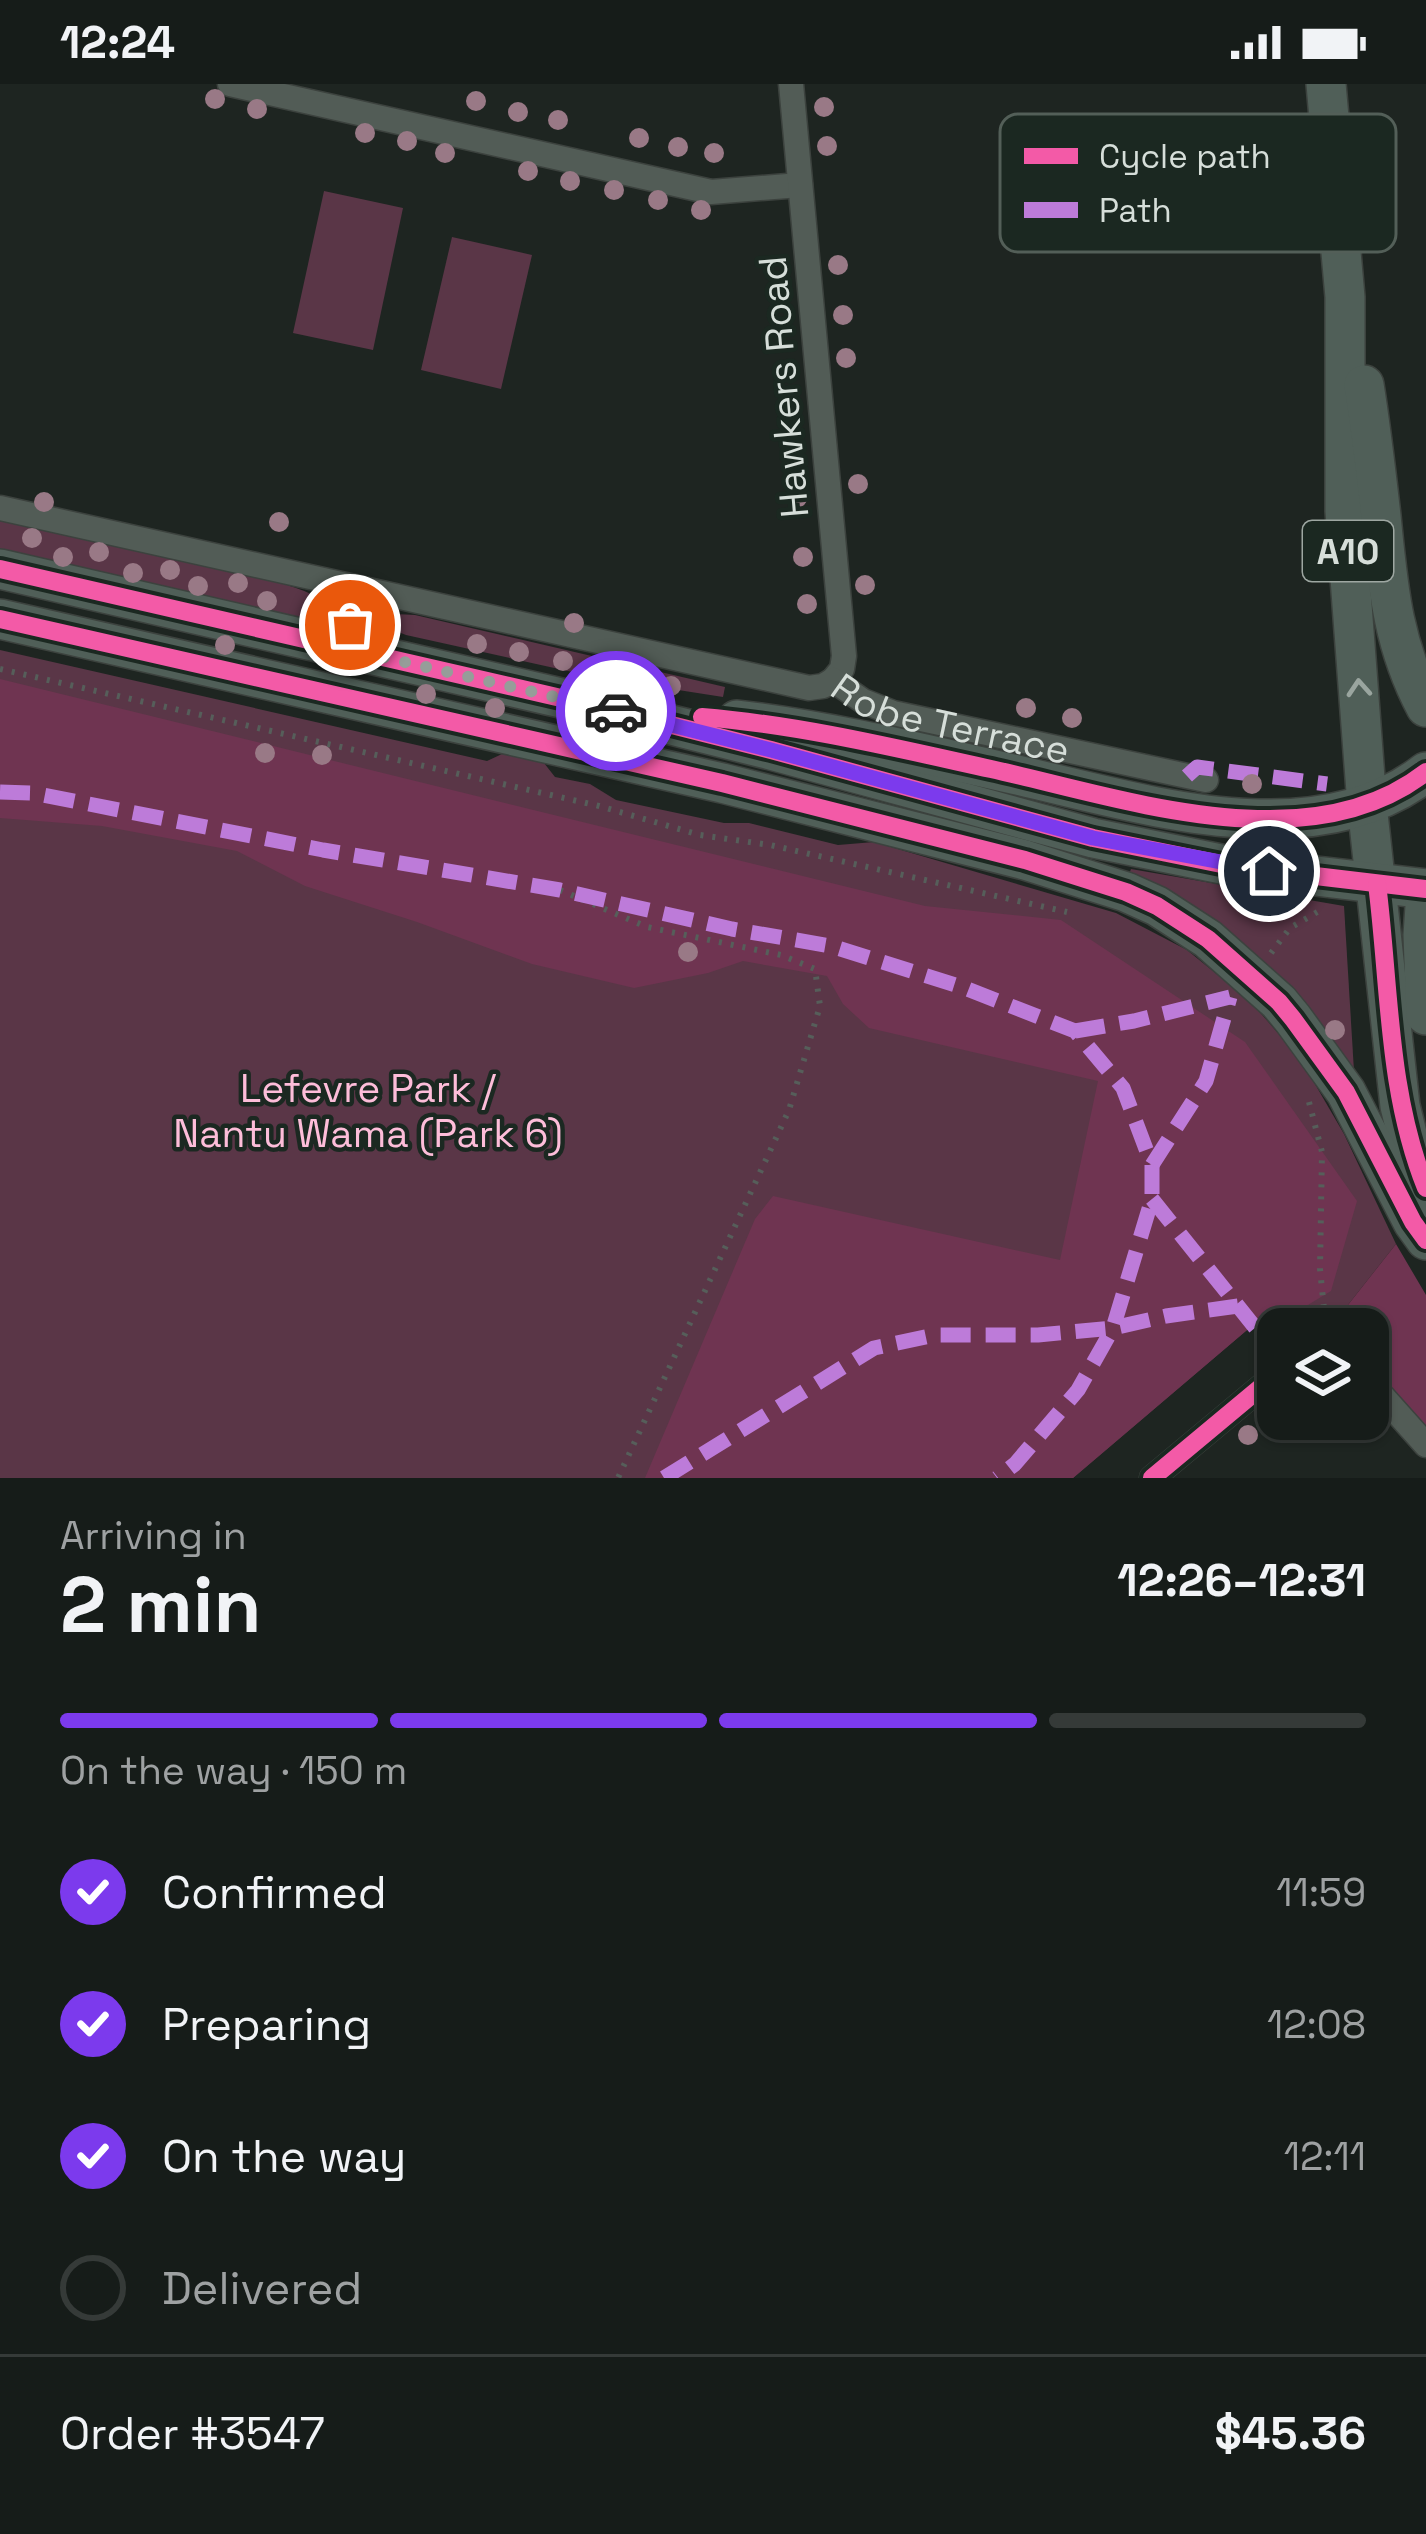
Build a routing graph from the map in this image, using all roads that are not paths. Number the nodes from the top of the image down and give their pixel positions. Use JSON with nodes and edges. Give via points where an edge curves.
{"nodes":[{"id":1,"x":230,"y":84,"type":"edge"},
{"id":2,"x":791,"y":84,"type":"edge"},
{"id":3,"x":1326,"y":84,"type":"edge"},
{"id":4,"x":1329,"y":114,"type":"edge"},
{"id":5,"x":800,"y":185,"type":"junction"},
{"id":6,"x":1341,"y":252,"type":"edge"},
{"id":7,"x":1345,"y":297,"type":"junction"},
{"id":8,"x":0,"y":508,"type":"edge"},
{"id":9,"x":0,"y":568,"type":"edge"},
{"id":10,"x":355,"y":589,"type":"junction"},
{"id":11,"x":0,"y":600,"type":"edge"},
{"id":12,"x":0,"y":619,"type":"edge"},
{"id":13,"x":344,"y":648,"type":"junction"},
{"id":14,"x":1412,"y":654,"type":"edge"},
{"id":15,"x":231,"y":670,"type":"junction"},
{"id":16,"x":833,"y":680,"type":"junction"},
{"id":17,"x":523,"y":690,"type":"junction"},
{"id":18,"x":600,"y":707,"type":"junction"},
{"id":19,"x":1426,"y":707,"type":"edge"},
{"id":20,"x":1426,"y":772,"type":"edge"},
{"id":21,"x":1206,"y":780,"type":"dead end"},
{"id":22,"x":722,"y":783,"type":"junction"},
{"id":23,"x":1367,"y":805,"type":"junction"},
{"id":24,"x":1377,"y":884,"type":"junction"},
{"id":25,"x":1426,"y":890,"type":"edge"},
{"id":26,"x":1426,"y":1016,"type":"edge"},
{"id":27,"x":1426,"y":1188,"type":"edge"},
{"id":28,"x":1426,"y":1240,"type":"edge"},
{"id":29,"x":1257,"y":1390,"type":"edge"},
{"id":30,"x":1389,"y":1404,"type":"edge"},
{"id":31,"x":1426,"y":1445,"type":"edge"},
{"id":32,"x":1152,"y":1478,"type":"edge"}],
"edges":[{"from":1,"to":5,"type":"street","via":[[711,192]]},
{"from":2,"to":5,"type":"street","name":"Hawkers Road"},
{"from":3,"to":4,"type":"highway","number":"A10"},
{"from":5,"to":16,"type":"street","name":"Hawkers Road","via":[[844,656]]},
{"from":6,"to":7,"type":"highway","number":"A10"},
{"from":7,"to":14,"type":"highway","number":"A10","via":[[1370,425],[1391,608]]},
{"from":23,"to":7,"type":"highway","number":"A10","one_way":true,"via":[[1346,512]]},
{"from":8,"to":10,"type":"street","name":"Robe Terrace"},
{"from":9,"to":13,"type":"highway","name":"Robe Terrace"},
{"from":10,"to":13,"type":"street"},
{"from":10,"to":16,"type":"street","name":"Robe Terrace","via":[[809,688]]},
{"from":11,"to":15,"type":"highway"},
{"from":12,"to":15,"type":"highway"},
{"from":13,"to":15,"type":"highway","via":[[289,670]]},
{"from":13,"to":17,"type":"highway","name":"Robe Terrace"},
{"from":14,"to":19,"type":"highway","number":"A10"},
{"from":15,"to":22,"type":"highway"},
{"from":16,"to":21,"type":"street","name":"Robe Terrace","via":[[892,712]]},
{"from":17,"to":18,"type":"highway","name":"Robe Terrace"},
{"from":17,"to":22,"type":"highway","via":[[584,727],[716,760]]},
{"from":18,"to":23,"type":"highway","via":[[810,730],[1208,815],[1272,818]]},
{"from":18,"to":24,"type":"highway","name":"Robe Terrace","via":[[1093,838]]},
{"from":20,"to":23,"type":"highway"},
{"from":22,"to":28,"type":"highway","via":[[1065,871],[1183,922],[1265,989],[1308,1038]]},
{"from":23,"to":24,"type":"highway"},
{"from":24,"to":25,"type":"highway","name":"Robe Terrace"},
{"from":24,"to":27,"type":"highway","via":[[1400,1106]]},
{"from":25,"to":26,"type":"highway"},
{"from":29,"to":32,"type":"street"},
{"from":30,"to":31,"type":"street"}]}
